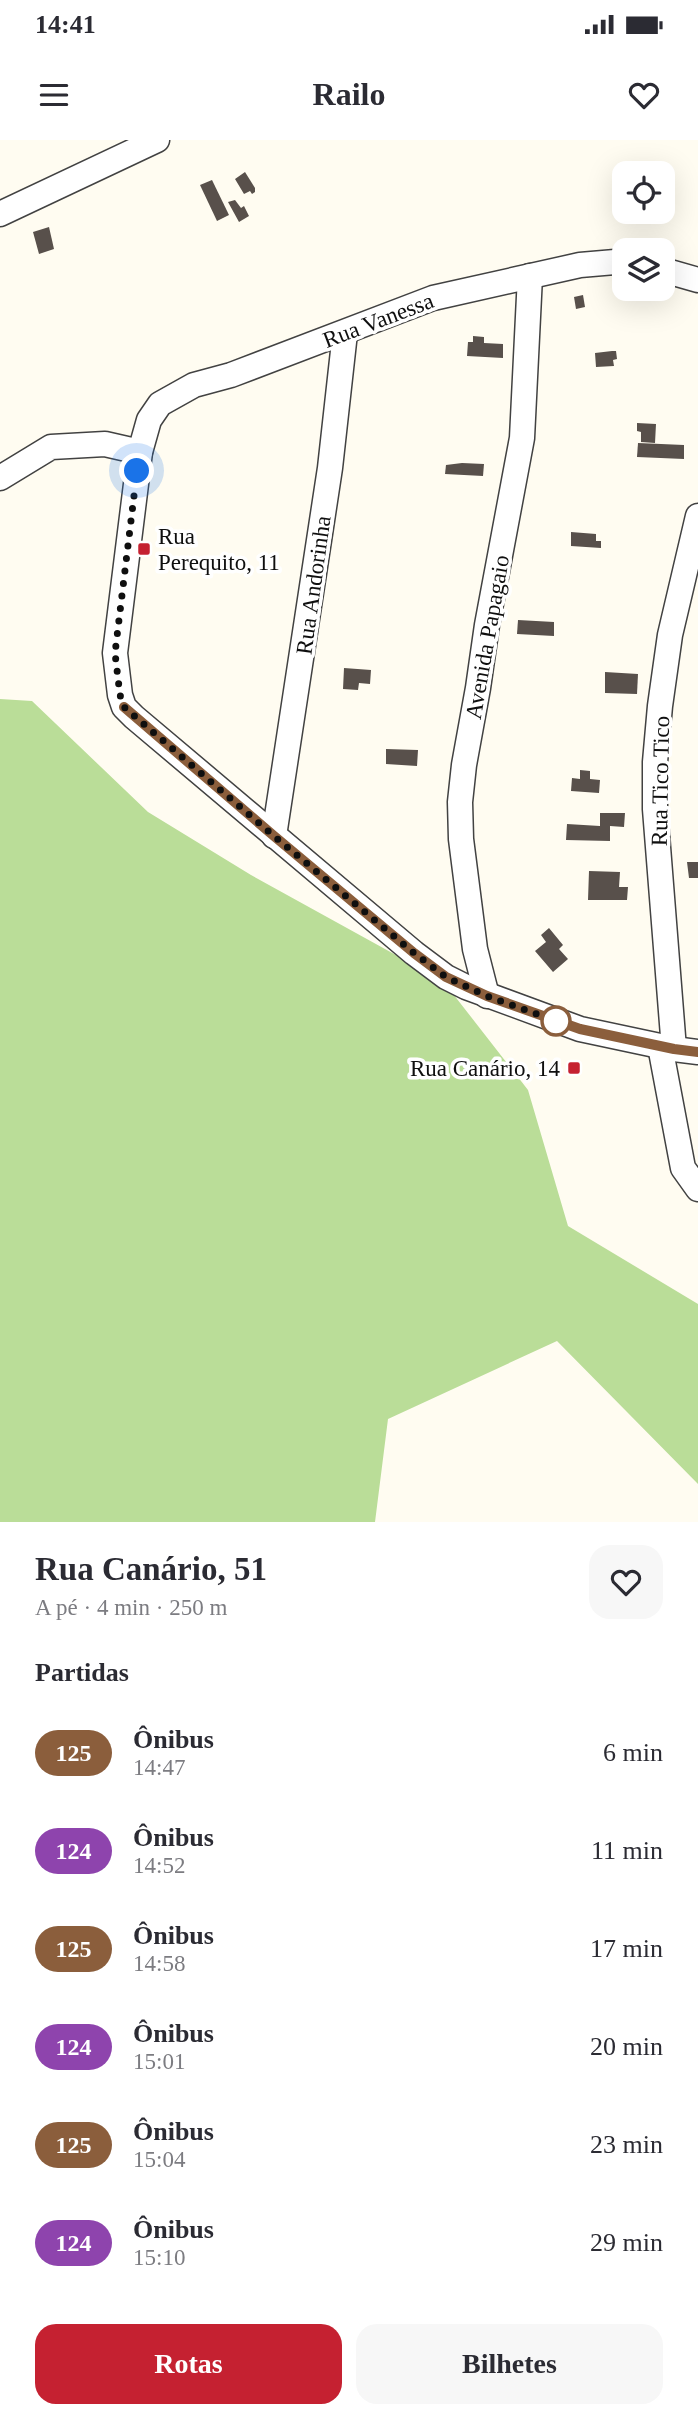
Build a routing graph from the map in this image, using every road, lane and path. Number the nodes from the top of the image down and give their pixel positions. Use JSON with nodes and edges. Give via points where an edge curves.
{"nodes":[{"id":1,"x":157,"y":140,"type":"edge"},
{"id":2,"x":0,"y":214,"type":"edge"},
{"id":3,"x":612,"y":262,"type":"edge"},
{"id":4,"x":675,"y":273,"type":"edge"},
{"id":5,"x":530,"y":276,"type":"junction"},
{"id":6,"x":698,"y":280,"type":"edge"},
{"id":7,"x":345,"y":333,"type":"junction"},
{"id":8,"x":140,"y":452,"type":"junction"},
{"id":9,"x":0,"y":478,"type":"edge"},
{"id":10,"x":698,"y":516,"type":"edge"},
{"id":11,"x":696,"y":542,"type":"edge"},
{"id":12,"x":274,"y":836,"type":"junction"},
{"id":13,"x":487,"y":996,"type":"junction"},
{"id":14,"x":677,"y":1049,"type":"edge"},
{"id":15,"x":698,"y":1189,"type":"edge"}],
"edges":[{"from":1,"to":2,"type":"street"},
{"from":3,"to":5,"type":"street","name":"Rua Vanessa"},
{"from":4,"to":6,"type":"street"},
{"from":5,"to":7,"type":"street","name":"Rua Vanessa","via":[[433,298]]},
{"from":5,"to":13,"type":"street","name":"Avenida Papagaio","via":[[522,438],[460,802],[475,949]]},
{"from":7,"to":8,"type":"street","name":"Rua Vanessa","via":[[194,385],[160,404],[149,420]]},
{"from":7,"to":12,"type":"street","name":"Rua Andorinha","via":[[328,481]]},
{"from":8,"to":9,"type":"street","via":[[105,444],[51,447]]},
{"from":8,"to":12,"type":"street","via":[[115,653],[124,707]]},
{"from":10,"to":11,"type":"street","name":"Rua Tico Tico"},
{"from":11,"to":14,"type":"street","name":"Rua Tico Tico","via":[[670,635],[655,762],[655,809]]},
{"from":12,"to":13,"type":"street","via":[[414,953],[446,977]]},
{"from":13,"to":14,"type":"street","via":[[580,1029]]},
{"from":14,"to":15,"type":"street","name":"Rua Tico Tico","via":[[683,1168]]}]}
